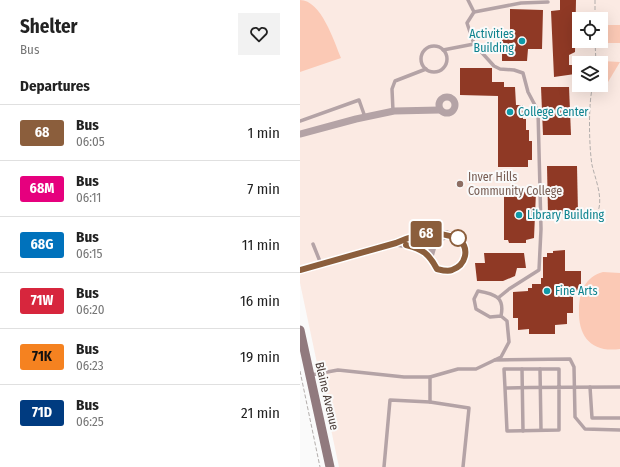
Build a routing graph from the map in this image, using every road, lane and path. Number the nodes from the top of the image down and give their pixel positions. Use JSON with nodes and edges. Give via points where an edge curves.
{"nodes":[{"id":1,"x":468,"y":0,"type":"edge"},
{"id":2,"x":595,"y":0,"type":"edge"},
{"id":3,"x":548,"y":2,"type":"dead end"},
{"id":4,"x":474,"y":12,"type":"junction"},
{"id":5,"x":595,"y":12,"type":"edge"},
{"id":6,"x":474,"y":44,"type":"junction"},
{"id":7,"x":443,"y":50,"type":"junction"},
{"id":8,"x":426,"y":69,"type":"junction"},
{"id":9,"x":592,"y":92,"type":"edge"},
{"id":10,"x":440,"y":110,"type":"dead end"},
{"id":11,"x":393,"y":112,"type":"junction"},
{"id":12,"x":365,"y":117,"type":"junction"},
{"id":13,"x":300,"y":121,"type":"edge"},
{"id":14,"x":300,"y":134,"type":"edge"},
{"id":15,"x":582,"y":212,"type":"dead end"},
{"id":16,"x":447,"y":234,"type":"junction"},
{"id":17,"x":396,"y":243,"type":"junction"},
{"id":18,"x":313,"y":244,"type":"dead end"},
{"id":19,"x":430,"y":257,"type":"junction"},
{"id":20,"x":321,"y":264,"type":"junction"},
{"id":21,"x":300,"y":270,"type":"edge"},
{"id":22,"x":498,"y":298,"type":"junction"},
{"id":23,"x":501,"y":316,"type":"junction"},
{"id":24,"x":300,"y":330,"type":"edge"},
{"id":25,"x":494,"y":360,"type":"junction"},
{"id":26,"x":522,"y":369,"type":"junction"},
{"id":27,"x":540,"y":369,"type":"junction"},
{"id":28,"x":300,"y":371,"type":"edge"},
{"id":29,"x":310,"y":375,"type":"junction"},
{"id":30,"x":430,"y":377,"type":"junction"},
{"id":31,"x":559,"y":387,"type":"junction"},
{"id":32,"x":574,"y":387,"type":"junction"},
{"id":33,"x":590,"y":387,"type":"junction"},
{"id":34,"x":620,"y":387,"type":"edge"},
{"id":35,"x":505,"y":388,"type":"junction"},
{"id":36,"x":523,"y":388,"type":"junction"},
{"id":37,"x":540,"y":388,"type":"junction"},
{"id":38,"x":430,"y":402,"type":"junction"},
{"id":39,"x":620,"y":418,"type":"edge"},
{"id":40,"x":541,"y":430,"type":"junction"},
{"id":41,"x":620,"y":430,"type":"edge"},
{"id":42,"x":523,"y":431,"type":"junction"},
{"id":43,"x":320,"y":467,"type":"edge"},
{"id":44,"x":330,"y":467,"type":"edge"},
{"id":45,"x":384,"y":467,"type":"edge"},
{"id":46,"x":463,"y":467,"type":"edge"}],
"edges":[{"from":1,"to":4,"type":"lane"},
{"from":2,"to":5,"type":"path"},
{"from":3,"to":4,"type":"lane","via":[[521,3]]},
{"from":4,"to":6,"type":"lane","via":[[467,23]]},
{"from":6,"to":7,"type":"lane"},
{"from":6,"to":22,"type":"lane","via":[[494,66],[523,73],[528,92],[538,111],[541,229],[539,270]]},
{"from":7,"to":8,"type":"lane","via":[[447,62],[442,69],[435,72]]},
{"from":7,"to":8,"type":"lane","via":[[431,46],[424,51],[421,59]]},
{"from":8,"to":11,"type":"lane","via":[[395,81],[392,88]]},
{"from":9,"to":15,"type":"path","via":[[591,148],[598,190],[598,209],[588,219]]},
{"from":10,"to":11,"type":"street"},
{"from":11,"to":12,"type":"street"},
{"from":12,"to":13,"type":"lane","via":[[359,100]]},
{"from":12,"to":14,"type":"street"},
{"from":16,"to":17,"type":"street","via":[[428,233],[411,236]]},
{"from":16,"to":19,"type":"street","via":[[434,243]]},
{"from":16,"to":19,"type":"street","via":[[458,238],[466,248],[466,257],[460,266],[450,271],[437,269]]},
{"from":17,"to":19,"type":"street","via":[[416,248]]},
{"from":17,"to":20,"type":"street"},
{"from":18,"to":20,"type":"lane"},
{"from":20,"to":21,"type":"street"},
{"from":22,"to":23,"type":"lane","via":[[503,307]]},
{"from":22,"to":23,"type":"lane","via":[[478,291],[474,299],[476,309],[490,317]]},
{"from":23,"to":25,"type":"lane","via":[[507,321],[509,342],[501,357]]},
{"from":24,"to":29,"type":"street","name":"Blaine Avenue"},
{"from":25,"to":30,"type":"lane","via":[[476,368],[458,369]]},
{"from":25,"to":32,"type":"lane","via":[[570,359],[574,367]]},
{"from":26,"to":27,"type":"lane"},
{"from":26,"to":35,"type":"lane","via":[[504,369]]},
{"from":26,"to":36,"type":"lane"},
{"from":27,"to":31,"type":"lane","via":[[559,369]]},
{"from":27,"to":37,"type":"lane"},
{"from":28,"to":43,"type":"path"},
{"from":29,"to":30,"type":"lane","via":[[338,370]]},
{"from":29,"to":44,"type":"street","name":"Blaine Avenue"},
{"from":30,"to":38,"type":"lane"},
{"from":31,"to":32,"type":"lane"},
{"from":31,"to":37,"type":"lane"},
{"from":31,"to":40,"type":"lane","via":[[559,430]]},
{"from":32,"to":33,"type":"lane"},
{"from":32,"to":41,"type":"lane","via":[[575,417],[585,428]]},
{"from":33,"to":34,"type":"lane"},
{"from":33,"to":39,"type":"lane","via":[[592,418]]},
{"from":35,"to":36,"type":"lane"},
{"from":35,"to":42,"type":"lane","via":[[508,431]]},
{"from":36,"to":37,"type":"lane"},
{"from":36,"to":42,"type":"lane"},
{"from":37,"to":40,"type":"lane"},
{"from":38,"to":45,"type":"lane","via":[[390,400]]},
{"from":38,"to":46,"type":"lane","via":[[469,408]]},
{"from":40,"to":42,"type":"lane"}]}
